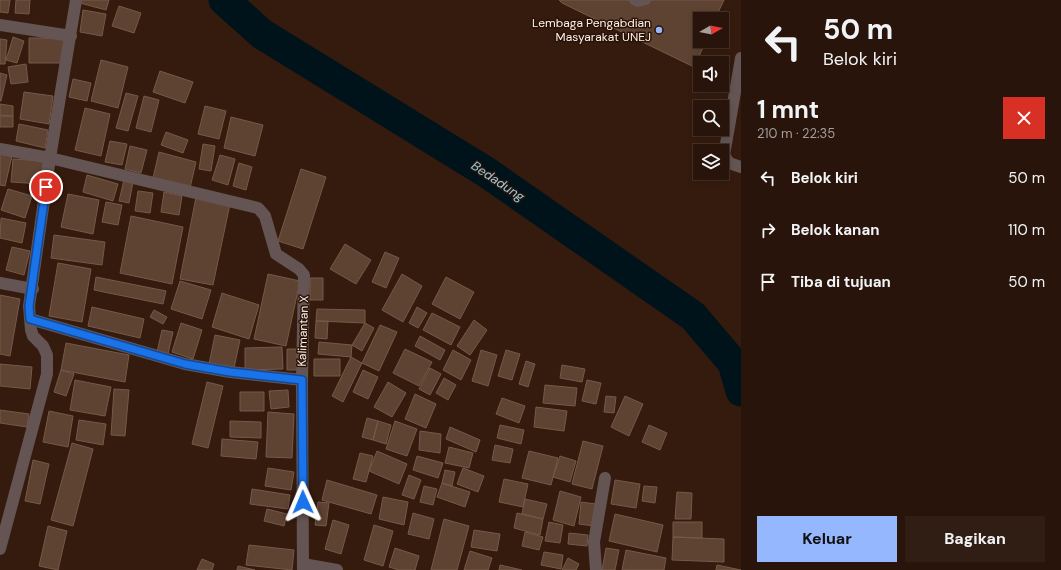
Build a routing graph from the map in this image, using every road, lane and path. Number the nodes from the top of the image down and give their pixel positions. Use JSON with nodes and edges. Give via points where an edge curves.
{"nodes":[{"id":1,"x":76,"y":0,"type":"edge"},
{"id":2,"x":634,"y":0,"type":"edge"},
{"id":3,"x":646,"y":0,"type":"edge"},
{"id":4,"x":0,"y":25,"type":"edge"},
{"id":5,"x":71,"y":36,"type":"junction"},
{"id":6,"x":741,"y":58,"type":"edge"},
{"id":7,"x":0,"y":148,"type":"edge"},
{"id":8,"x":50,"y":158,"type":"junction"},
{"id":9,"x":741,"y":167,"type":"edge"},
{"id":10,"x":0,"y":283,"type":"edge"},
{"id":11,"x":33,"y":289,"type":"junction"},
{"id":12,"x":30,"y":319,"type":"junction"},
{"id":13,"x":302,"y":380,"type":"junction"},
{"id":14,"x":605,"y":478,"type":"dead end"},
{"id":15,"x":0,"y":549,"type":"edge"},
{"id":16,"x":303,"y":567,"type":"edge"},
{"id":17,"x":337,"y":570,"type":"edge"},
{"id":18,"x":596,"y":570,"type":"edge"}],
"edges":[{"from":1,"to":5,"type":"street"},
{"from":2,"to":3,"type":"lane"},
{"from":4,"to":5,"type":"street"},
{"from":5,"to":8,"type":"street"},
{"from":6,"to":9,"type":"street","via":[[724,155],[729,163]]},
{"from":7,"to":8,"type":"street"},
{"from":8,"to":11,"type":"street"},
{"from":8,"to":13,"type":"street","name":"Kalimantan X","via":[[258,208],[265,216],[276,254],[300,269],[304,276]]},
{"from":10,"to":11,"type":"street"},
{"from":11,"to":12,"type":"street","via":[[29,306]]},
{"from":12,"to":13,"type":"street","via":[[185,364]]},
{"from":12,"to":15,"type":"street","via":[[34,336],[47,355],[47,374]]},
{"from":13,"to":16,"type":"street","name":"Kalimantan X"},
{"from":14,"to":18,"type":"street","via":[[594,542]]},
{"from":16,"to":17,"type":"street"}]}
